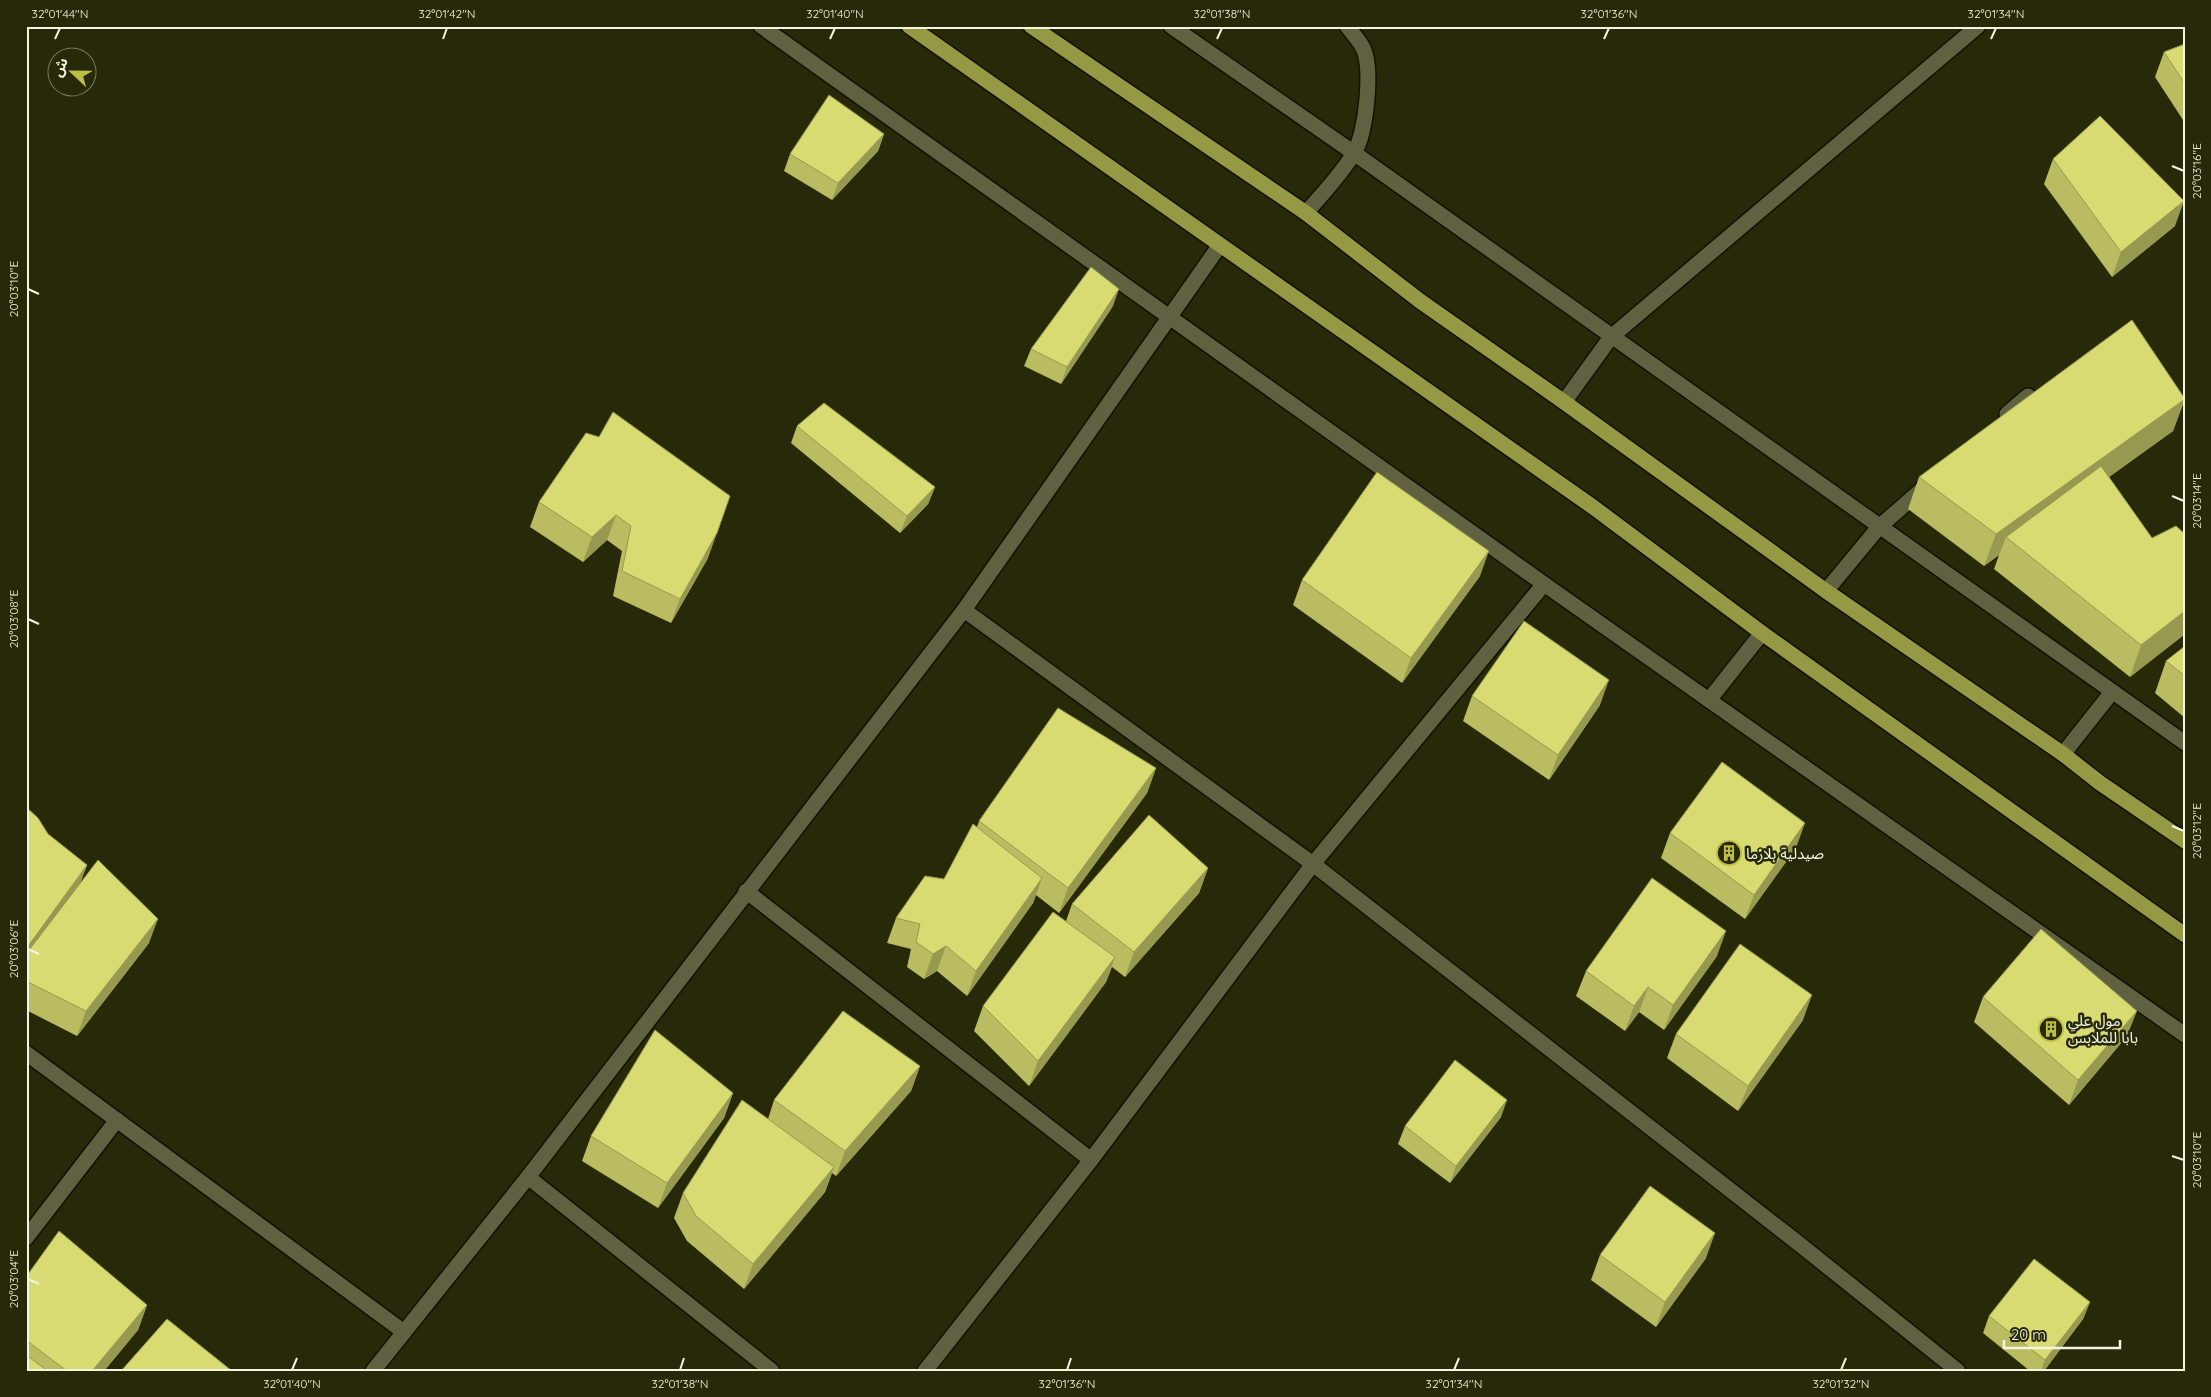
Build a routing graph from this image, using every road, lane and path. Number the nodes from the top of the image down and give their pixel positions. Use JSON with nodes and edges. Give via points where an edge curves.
{"nodes":[{"id":1,"x":761,"y":26,"type":"edge"},
{"id":2,"x":909,"y":26,"type":"edge"},
{"id":3,"x":1030,"y":26,"type":"edge"},
{"id":4,"x":1172,"y":26,"type":"edge"},
{"id":5,"x":1347,"y":26,"type":"edge"},
{"id":6,"x":1978,"y":26,"type":"edge"},
{"id":7,"x":1354,"y":153,"type":"junction"},
{"id":8,"x":1306,"y":213,"type":"junction"},
{"id":9,"x":1220,"y":245,"type":"junction"},
{"id":10,"x":1168,"y":318,"type":"junction"},
{"id":11,"x":1611,"y":337,"type":"junction"},
{"id":12,"x":2028,"y":396,"type":"edge"},
{"id":13,"x":1564,"y":402,"type":"junction"},
{"id":14,"x":1998,"y":422,"type":"edge"},
{"id":15,"x":1938,"y":474,"type":"edge"},
{"id":16,"x":1879,"y":527,"type":"junction"},
{"id":17,"x":1544,"y":584,"type":"junction"},
{"id":18,"x":1826,"y":591,"type":"junction"},
{"id":19,"x":964,"y":610,"type":"junction"},
{"id":20,"x":1762,"y":633,"type":"junction"},
{"id":21,"x":2112,"y":692,"type":"junction"},
{"id":22,"x":1709,"y":700,"type":"junction"},
{"id":23,"x":2185,"y":743,"type":"edge"},
{"id":24,"x":2063,"y":754,"type":"junction"},
{"id":25,"x":2185,"y":841,"type":"edge"},
{"id":26,"x":1313,"y":864,"type":"junction"},
{"id":27,"x":746,"y":891,"type":"junction"},
{"id":28,"x":2185,"y":934,"type":"edge"},
{"id":29,"x":2185,"y":1035,"type":"edge"},
{"id":30,"x":26,"y":1053,"type":"edge"},
{"id":31,"x":117,"y":1120,"type":"junction"},
{"id":32,"x":1091,"y":1160,"type":"junction"},
{"id":33,"x":528,"y":1177,"type":"junction"},
{"id":34,"x":26,"y":1238,"type":"edge"},
{"id":35,"x":404,"y":1332,"type":"junction"},
{"id":36,"x":374,"y":1371,"type":"edge"},
{"id":37,"x":772,"y":1371,"type":"edge"},
{"id":38,"x":925,"y":1371,"type":"edge"},
{"id":39,"x":1958,"y":1371,"type":"edge"}],
"edges":[{"from":1,"to":10,"type":"street"},
{"from":2,"to":9,"type":"highway"},
{"from":3,"to":8,"type":"highway"},
{"from":4,"to":7,"type":"street"},
{"from":5,"to":7,"type":"street","via":[[1363,48],[1368,74],[1364,132]]},
{"from":6,"to":11,"type":"street"},
{"from":7,"to":8,"type":"street"},
{"from":7,"to":11,"type":"street"},
{"from":8,"to":13,"type":"highway","via":[[1420,301]]},
{"from":9,"to":10,"type":"street"},
{"from":9,"to":20,"type":"highway","via":[[1593,507]]},
{"from":10,"to":17,"type":"street"},
{"from":10,"to":19,"type":"street"},
{"from":11,"to":13,"type":"street"},
{"from":11,"to":16,"type":"street"},
{"from":12,"to":14,"type":"street"},
{"from":13,"to":18,"type":"highway"},
{"from":15,"to":16,"type":"street"},
{"from":16,"to":18,"type":"street"},
{"from":16,"to":21,"type":"street"},
{"from":17,"to":22,"type":"street"},
{"from":17,"to":26,"type":"street"},
{"from":18,"to":24,"type":"highway"},
{"from":19,"to":26,"type":"street"},
{"from":19,"to":27,"type":"street"},
{"from":20,"to":22,"type":"street"},
{"from":20,"to":28,"type":"highway"},
{"from":21,"to":23,"type":"street"},
{"from":21,"to":24,"type":"street"},
{"from":22,"to":29,"type":"street"},
{"from":24,"to":25,"type":"highway"},
{"from":26,"to":32,"type":"street"},
{"from":26,"to":39,"type":"street"},
{"from":27,"to":32,"type":"street"},
{"from":27,"to":33,"type":"street"},
{"from":30,"to":31,"type":"street"},
{"from":31,"to":34,"type":"street"},
{"from":31,"to":35,"type":"street"},
{"from":32,"to":38,"type":"street"},
{"from":33,"to":35,"type":"street"},
{"from":33,"to":37,"type":"street"},
{"from":35,"to":36,"type":"street"}]}
